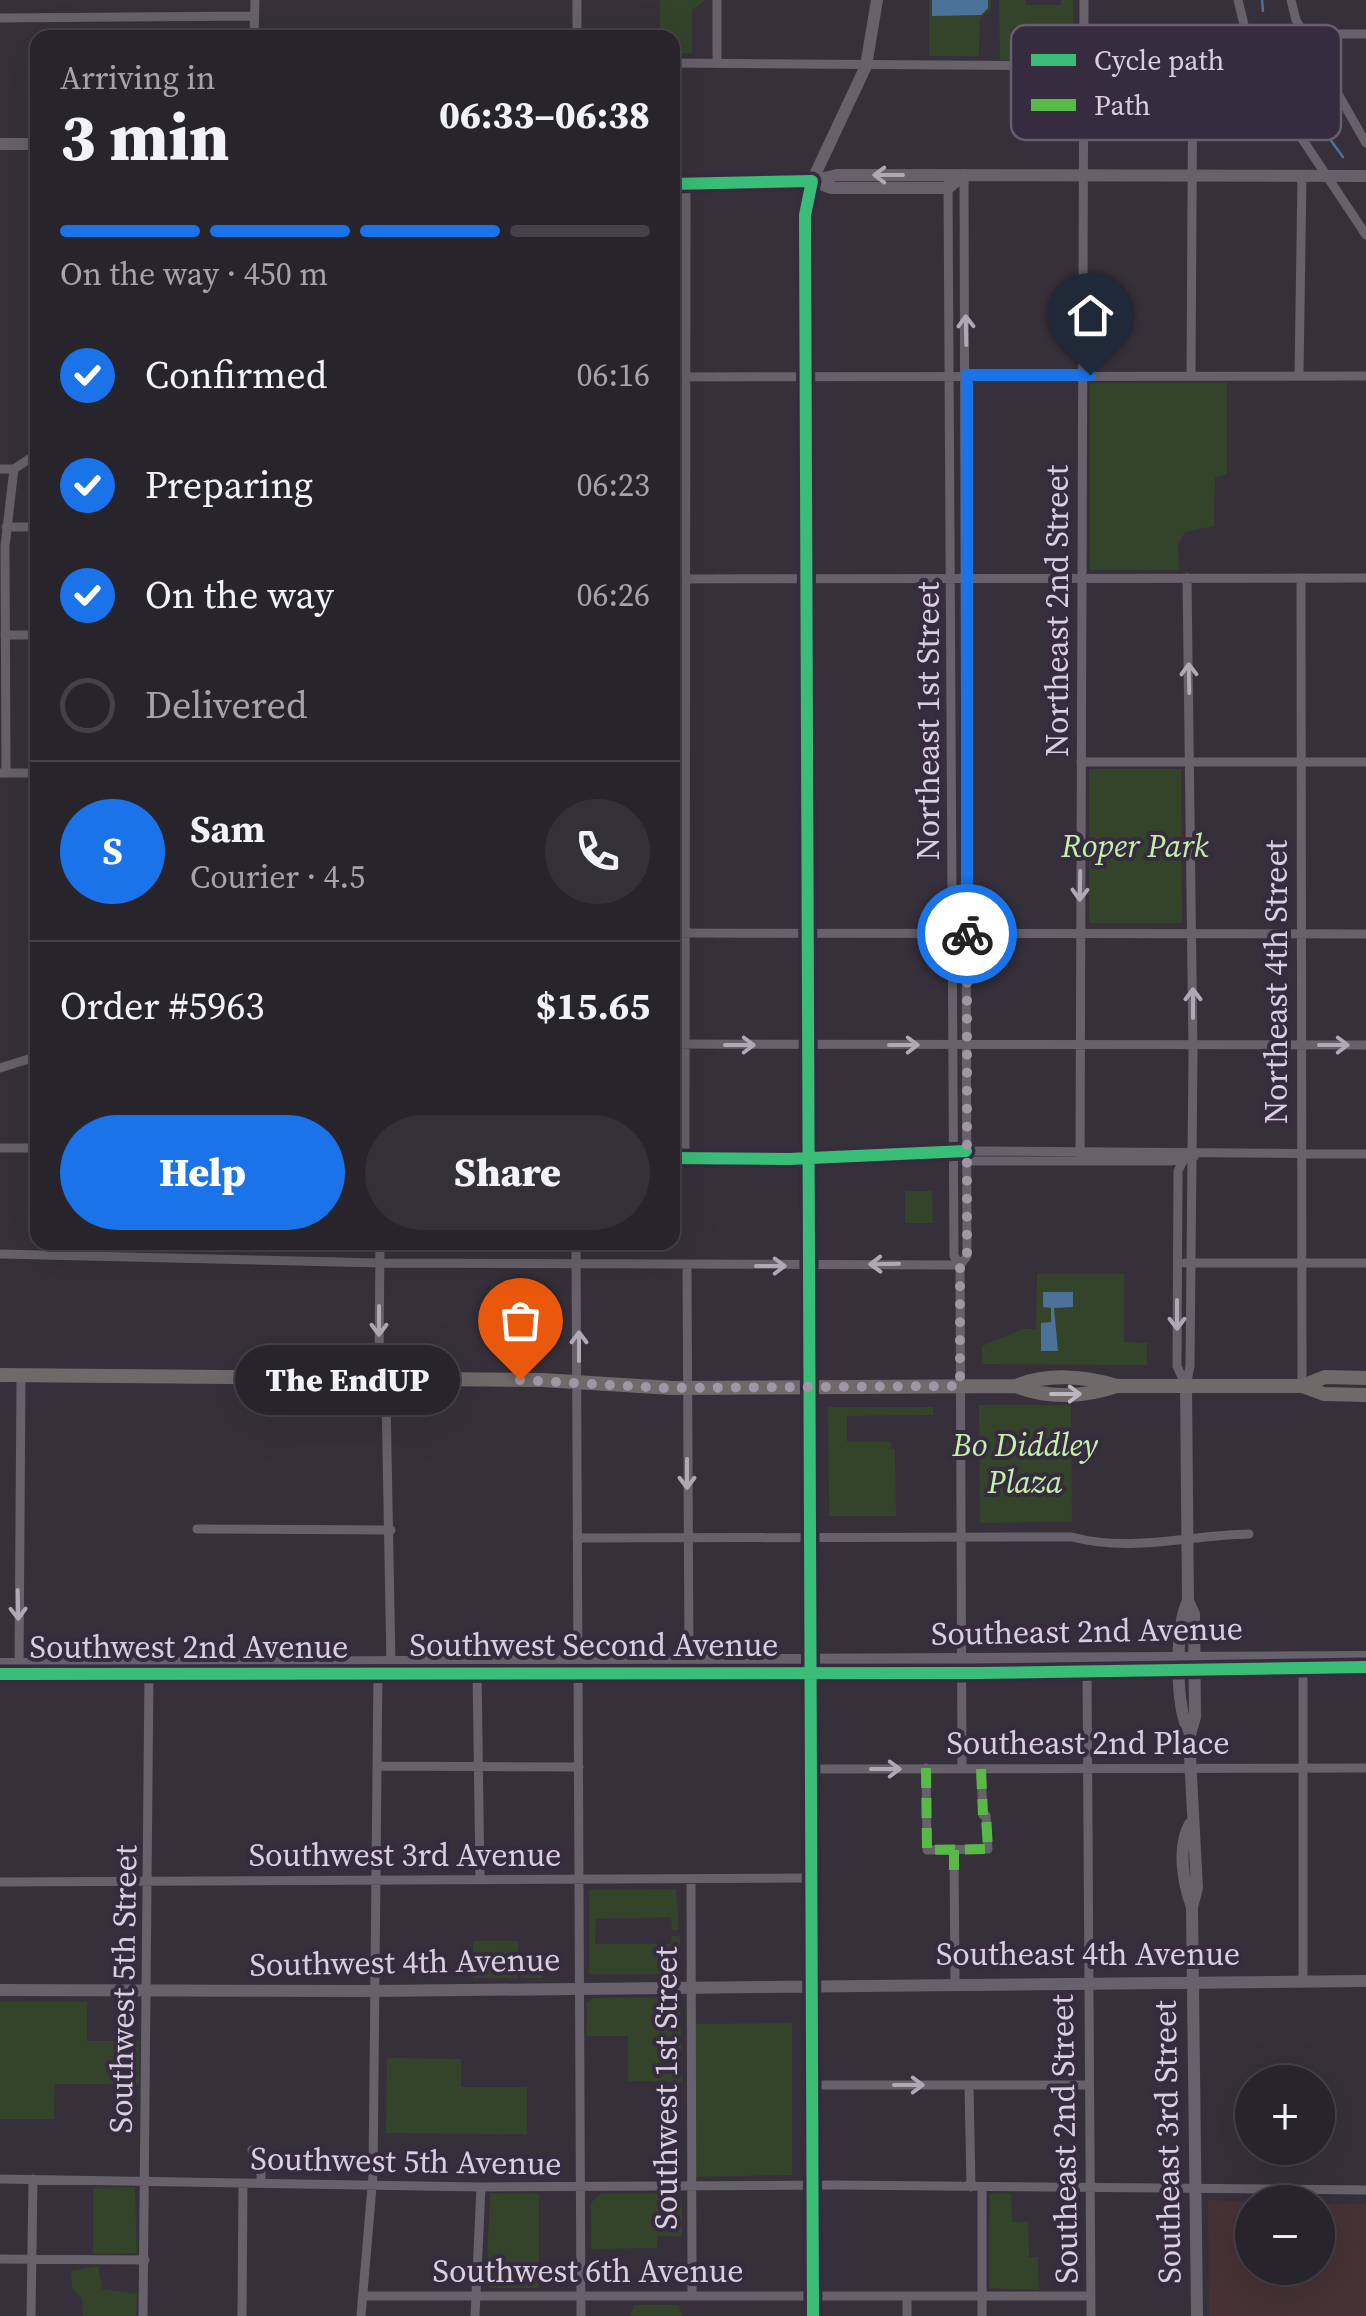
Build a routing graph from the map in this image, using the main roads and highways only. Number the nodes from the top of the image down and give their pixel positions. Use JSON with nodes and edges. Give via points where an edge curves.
{"nodes":[{"id":1,"x":0,"y":1374,"type":"edge"},
{"id":2,"x":1366,"y":1378,"type":"edge"},
{"id":3,"x":1302,"y":1386,"type":"junction"},
{"id":4,"x":1366,"y":1395,"type":"edge"}],
"edges":[{"from":1,"to":3,"type":"main road","via":[[687,1388],[1016,1386],[1034,1394],[1096,1394],[1117,1386]]},
{"from":2,"to":3,"type":"main road","via":[[1325,1378]]},
{"from":3,"to":4,"type":"main road"}]}
